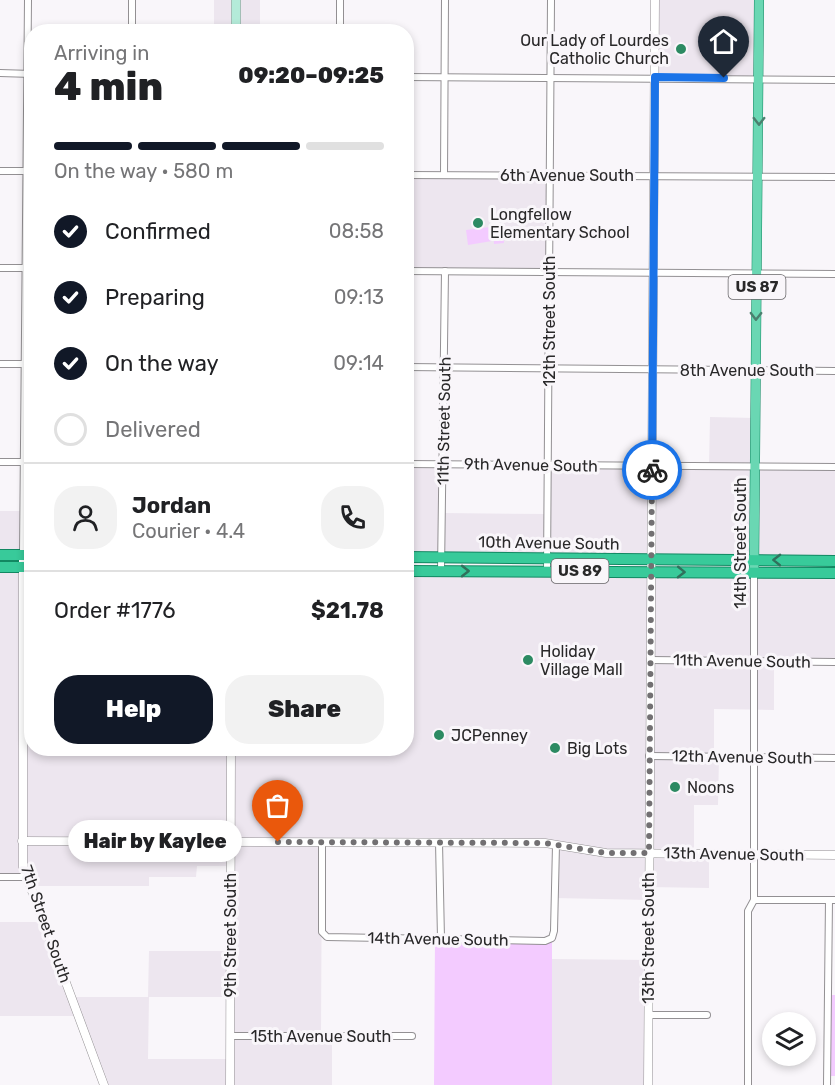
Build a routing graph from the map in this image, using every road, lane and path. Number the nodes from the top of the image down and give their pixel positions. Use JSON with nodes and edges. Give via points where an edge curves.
{"nodes":[{"id":1,"x":28,"y":0,"type":"edge"},
{"id":2,"x":132,"y":0,"type":"edge"},
{"id":3,"x":236,"y":0,"type":"edge"},
{"id":4,"x":340,"y":0,"type":"edge"},
{"id":5,"x":445,"y":0,"type":"edge"},
{"id":6,"x":551,"y":0,"type":"edge"},
{"id":7,"x":655,"y":0,"type":"edge"},
{"id":8,"x":759,"y":0,"type":"edge"},
{"id":9,"x":29,"y":24,"type":"edge"},
{"id":10,"x":132,"y":24,"type":"edge"},
{"id":11,"x":236,"y":24,"type":"edge"},
{"id":12,"x":340,"y":24,"type":"edge"},
{"id":13,"x":0,"y":74,"type":"edge"},
{"id":14,"x":24,"y":74,"type":"edge"},
{"id":15,"x":414,"y":76,"type":"edge"},
{"id":16,"x":444,"y":77,"type":"junction"},
{"id":17,"x":655,"y":77,"type":"junction"},
{"id":18,"x":550,"y":78,"type":"junction"},
{"id":19,"x":758,"y":78,"type":"junction"},
{"id":20,"x":835,"y":80,"type":"edge"},
{"id":21,"x":0,"y":171,"type":"edge"},
{"id":22,"x":24,"y":171,"type":"edge"},
{"id":23,"x":414,"y":175,"type":"edge"},
{"id":24,"x":444,"y":175,"type":"junction"},
{"id":25,"x":549,"y":175,"type":"junction"},
{"id":26,"x":654,"y":175,"type":"junction"},
{"id":27,"x":758,"y":176,"type":"junction"},
{"id":28,"x":835,"y":177,"type":"edge"},
{"id":29,"x":0,"y":268,"type":"edge"},
{"id":30,"x":24,"y":268,"type":"edge"},
{"id":31,"x":414,"y":271,"type":"edge"},
{"id":32,"x":446,"y":271,"type":"junction"},
{"id":33,"x":549,"y":271,"type":"junction"},
{"id":34,"x":654,"y":273,"type":"junction"},
{"id":35,"x":757,"y":273,"type":"junction"},
{"id":36,"x":835,"y":274,"type":"edge"},
{"id":37,"x":0,"y":364,"type":"edge"},
{"id":38,"x":24,"y":364,"type":"edge"},
{"id":39,"x":414,"y":367,"type":"edge"},
{"id":40,"x":444,"y":367,"type":"junction"},
{"id":41,"x":548,"y":369,"type":"junction"},
{"id":42,"x":653,"y":369,"type":"junction"},
{"id":43,"x":756,"y":370,"type":"junction"},
{"id":44,"x":835,"y":371,"type":"edge"},
{"id":45,"x":0,"y":462,"type":"edge"},
{"id":46,"x":24,"y":462,"type":"edge"},
{"id":47,"x":414,"y":464,"type":"edge"},
{"id":48,"x":443,"y":464,"type":"junction"},
{"id":49,"x":547,"y":465,"type":"junction"},
{"id":50,"x":652,"y":466,"type":"junction"},
{"id":51,"x":755,"y":467,"type":"junction"},
{"id":52,"x":835,"y":467,"type":"edge"},
{"id":53,"x":0,"y":555,"type":"edge"},
{"id":54,"x":24,"y":555,"type":"edge"},
{"id":55,"x":414,"y":557,"type":"edge"},
{"id":56,"x":441,"y":557,"type":"junction"},
{"id":57,"x":651,"y":559,"type":"junction"},
{"id":58,"x":754,"y":560,"type":"junction"},
{"id":59,"x":835,"y":561,"type":"edge"},
{"id":60,"x":547,"y":565,"type":"junction"},
{"id":61,"x":0,"y":567,"type":"edge"},
{"id":62,"x":24,"y":567,"type":"edge"},
{"id":63,"x":414,"y":571,"type":"edge"},
{"id":64,"x":441,"y":571,"type":"junction"},
{"id":65,"x":650,"y":572,"type":"junction"},
{"id":66,"x":754,"y":573,"type":"junction"},
{"id":67,"x":835,"y":573,"type":"edge"},
{"id":68,"x":650,"y":660,"type":"junction"},
{"id":69,"x":755,"y":661,"type":"junction"},
{"id":70,"x":835,"y":662,"type":"edge"},
{"id":71,"x":24,"y":731,"type":"edge"},
{"id":72,"x":231,"y":756,"type":"edge"},
{"id":73,"x":649,"y":756,"type":"junction"},
{"id":74,"x":754,"y":758,"type":"junction"},
{"id":75,"x":835,"y":758,"type":"edge"},
{"id":76,"x":22,"y":841,"type":"junction"},
{"id":77,"x":231,"y":842,"type":"junction"},
{"id":78,"x":322,"y":842,"type":"junction"},
{"id":79,"x":439,"y":842,"type":"junction"},
{"id":80,"x":556,"y":845,"type":"junction"},
{"id":81,"x":649,"y":853,"type":"junction"},
{"id":82,"x":753,"y":854,"type":"junction"},
{"id":83,"x":835,"y":855,"type":"edge"},
{"id":84,"x":0,"y":877,"type":"edge"},
{"id":85,"x":26,"y":877,"type":"junction"},
{"id":86,"x":754,"y":900,"type":"junction"},
{"id":87,"x":832,"y":900,"type":"edge"},
{"id":88,"x":441,"y":939,"type":"junction"},
{"id":89,"x":648,"y":1015,"type":"junction"},
{"id":90,"x":707,"y":1015,"type":"dead end"},
{"id":91,"x":230,"y":1036,"type":"junction"},
{"id":92,"x":412,"y":1036,"type":"dead end"},
{"id":93,"x":105,"y":1085,"type":"edge"},
{"id":94,"x":230,"y":1085,"type":"edge"},
{"id":95,"x":648,"y":1085,"type":"edge"},
{"id":96,"x":747,"y":1085,"type":"edge"},
{"id":97,"x":827,"y":1085,"type":"edge"}],
"edges":[{"from":1,"to":9,"type":"street","name":"7th Street South"},
{"from":2,"to":10,"type":"street"},
{"from":3,"to":11,"type":"main road"},
{"from":4,"to":12,"type":"street"},
{"from":5,"to":16,"type":"street"},
{"from":6,"to":18,"type":"street","name":"12th Street South"},
{"from":7,"to":17,"type":"street","name":"13th Street South"},
{"from":8,"to":19,"type":"main road","name":"14th Street South","number":"US 87"},
{"from":13,"to":14,"type":"street"},
{"from":15,"to":16,"type":"street"},
{"from":16,"to":18,"type":"street"},
{"from":16,"to":24,"type":"street"},
{"from":17,"to":18,"type":"street"},
{"from":17,"to":19,"type":"street"},
{"from":17,"to":26,"type":"street","name":"13th Street South"},
{"from":18,"to":25,"type":"street","name":"12th Street South"},
{"from":19,"to":20,"type":"street"},
{"from":19,"to":27,"type":"main road","name":"14th Street South","number":"US 87","one_way":true},
{"from":21,"to":22,"type":"street"},
{"from":23,"to":24,"type":"street","name":"6th Avenue South"},
{"from":24,"to":25,"type":"street","name":"6th Avenue South"},
{"from":25,"to":26,"type":"street","name":"6th Avenue South"},
{"from":25,"to":33,"type":"street","name":"12th Street South"},
{"from":26,"to":27,"type":"street","name":"6th Avenue South"},
{"from":26,"to":34,"type":"street","name":"13th Street South"},
{"from":27,"to":28,"type":"street","name":"6th Avenue South"},
{"from":27,"to":35,"type":"main road","name":"14th Street South","number":"US 87"},
{"from":29,"to":30,"type":"street"},
{"from":31,"to":32,"type":"street"},
{"from":32,"to":33,"type":"street"},
{"from":32,"to":40,"type":"street","name":"11th Street South"},
{"from":33,"to":34,"type":"street"},
{"from":33,"to":41,"type":"street","name":"12th Street South"},
{"from":34,"to":35,"type":"street"},
{"from":34,"to":42,"type":"street","name":"13th Street South"},
{"from":35,"to":36,"type":"street"},
{"from":35,"to":43,"type":"main road","name":"14th Street South","number":"US 87","one_way":true},
{"from":37,"to":38,"type":"street"},
{"from":39,"to":40,"type":"street","name":"8th Avenue South"},
{"from":40,"to":41,"type":"street","name":"8th Avenue South"},
{"from":40,"to":48,"type":"street","name":"11th Street South"},
{"from":41,"to":42,"type":"street","name":"8th Avenue South"},
{"from":41,"to":49,"type":"street","name":"12th Street South"},
{"from":42,"to":43,"type":"street","name":"8th Avenue South"},
{"from":42,"to":50,"type":"street","name":"13th Street South"},
{"from":43,"to":44,"type":"street","name":"8th Avenue South"},
{"from":43,"to":51,"type":"main road","name":"14th Street South","number":"US 87"},
{"from":45,"to":46,"type":"street"},
{"from":47,"to":48,"type":"street","name":"9th Avenue South"},
{"from":48,"to":49,"type":"street","name":"9th Avenue South"},
{"from":48,"to":56,"type":"street","name":"11th Street South"},
{"from":49,"to":50,"type":"street","name":"9th Avenue South"},
{"from":49,"to":60,"type":"street","name":"12th Street South"},
{"from":50,"to":51,"type":"street","name":"9th Avenue South"},
{"from":50,"to":57,"type":"street","name":"13th Street South"},
{"from":51,"to":52,"type":"street","name":"9th Avenue South"},
{"from":51,"to":58,"type":"main road","name":"14th Street South","number":"US 87"},
{"from":53,"to":54,"type":"highway"},
{"from":55,"to":56,"type":"highway","name":"10th Avenue South","number":"US 89"},
{"from":56,"to":60,"type":"highway","name":"10th Avenue South","number":"US 89"},
{"from":56,"to":64,"type":"street","name":"11th Street South"},
{"from":57,"to":58,"type":"highway","name":"10th Avenue South","number":"US 89"},
{"from":57,"to":60,"type":"highway","name":"10th Avenue South","number":"US 89"},
{"from":57,"to":65,"type":"street","name":"13th Street South"},
{"from":59,"to":58,"type":"highway","name":"10th Avenue South","number":"US 89","one_way":true},
{"from":58,"to":66,"type":"main road","name":"14th Street South","number":"US 87"},
{"from":64,"to":60,"type":"highway","name":"10th Avenue South","number":"US 89","one_way":true},
{"from":60,"to":65,"type":"highway","name":"10th Avenue South","number":"US 89"},
{"from":61,"to":62,"type":"highway"},
{"from":63,"to":64,"type":"highway","name":"10th Avenue South","number":"US 89"},
{"from":65,"to":66,"type":"highway","name":"10th Avenue South","number":"US 89","one_way":true},
{"from":65,"to":68,"type":"street","name":"13th Street South"},
{"from":66,"to":67,"type":"highway","name":"10th Avenue South"},
{"from":66,"to":69,"type":"street","name":"14th Street South"},
{"from":68,"to":69,"type":"street","name":"11th Avenue South"},
{"from":68,"to":73,"type":"street","name":"13th Street South"},
{"from":69,"to":70,"type":"street","name":"11th Avenue South"},
{"from":69,"to":74,"type":"street","name":"14th Street South"},
{"from":71,"to":76,"type":"street","name":"7th Street South"},
{"from":72,"to":77,"type":"street","name":"9th Street South"},
{"from":73,"to":74,"type":"street","name":"12th Avenue South"},
{"from":73,"to":81,"type":"street","name":"13th Street South"},
{"from":74,"to":75,"type":"street","name":"12th Avenue South"},
{"from":74,"to":82,"type":"street","name":"14th Street South"},
{"from":76,"to":77,"type":"street","name":"13th Avenue South"},
{"from":76,"to":85,"type":"street","name":"7th Street South"},
{"from":77,"to":78,"type":"street","name":"13th Avenue South"},
{"from":77,"to":91,"type":"street","name":"9th Street South"},
{"from":78,"to":79,"type":"street","name":"13th Avenue South"},
{"from":78,"to":88,"type":"street","name":"14th Avenue South","via":[[324,936]]},
{"from":79,"to":80,"type":"street","name":"13th Avenue South"},
{"from":79,"to":88,"type":"street"},
{"from":80,"to":81,"type":"street","name":"13th Avenue South","via":[[606,853]]},
{"from":80,"to":88,"type":"street","name":"14th Avenue South","via":[[552,938]]},
{"from":81,"to":82,"type":"street","name":"13th Avenue South"},
{"from":81,"to":89,"type":"street","name":"13th Street South"},
{"from":82,"to":83,"type":"street","name":"13th Avenue South"},
{"from":82,"to":86,"type":"street","name":"14th Street South"},
{"from":84,"to":85,"type":"street"},
{"from":85,"to":93,"type":"street","name":"7th Street South"},
{"from":86,"to":87,"type":"street"},
{"from":86,"to":96,"type":"street","name":"14th Street South","via":[[748,912]]},
{"from":87,"to":97,"type":"street"},
{"from":89,"to":90,"type":"street"},
{"from":89,"to":95,"type":"street","name":"13th Street South"},
{"from":91,"to":92,"type":"street","name":"15th Avenue South"},
{"from":91,"to":94,"type":"street","name":"9th Street South"}]}
